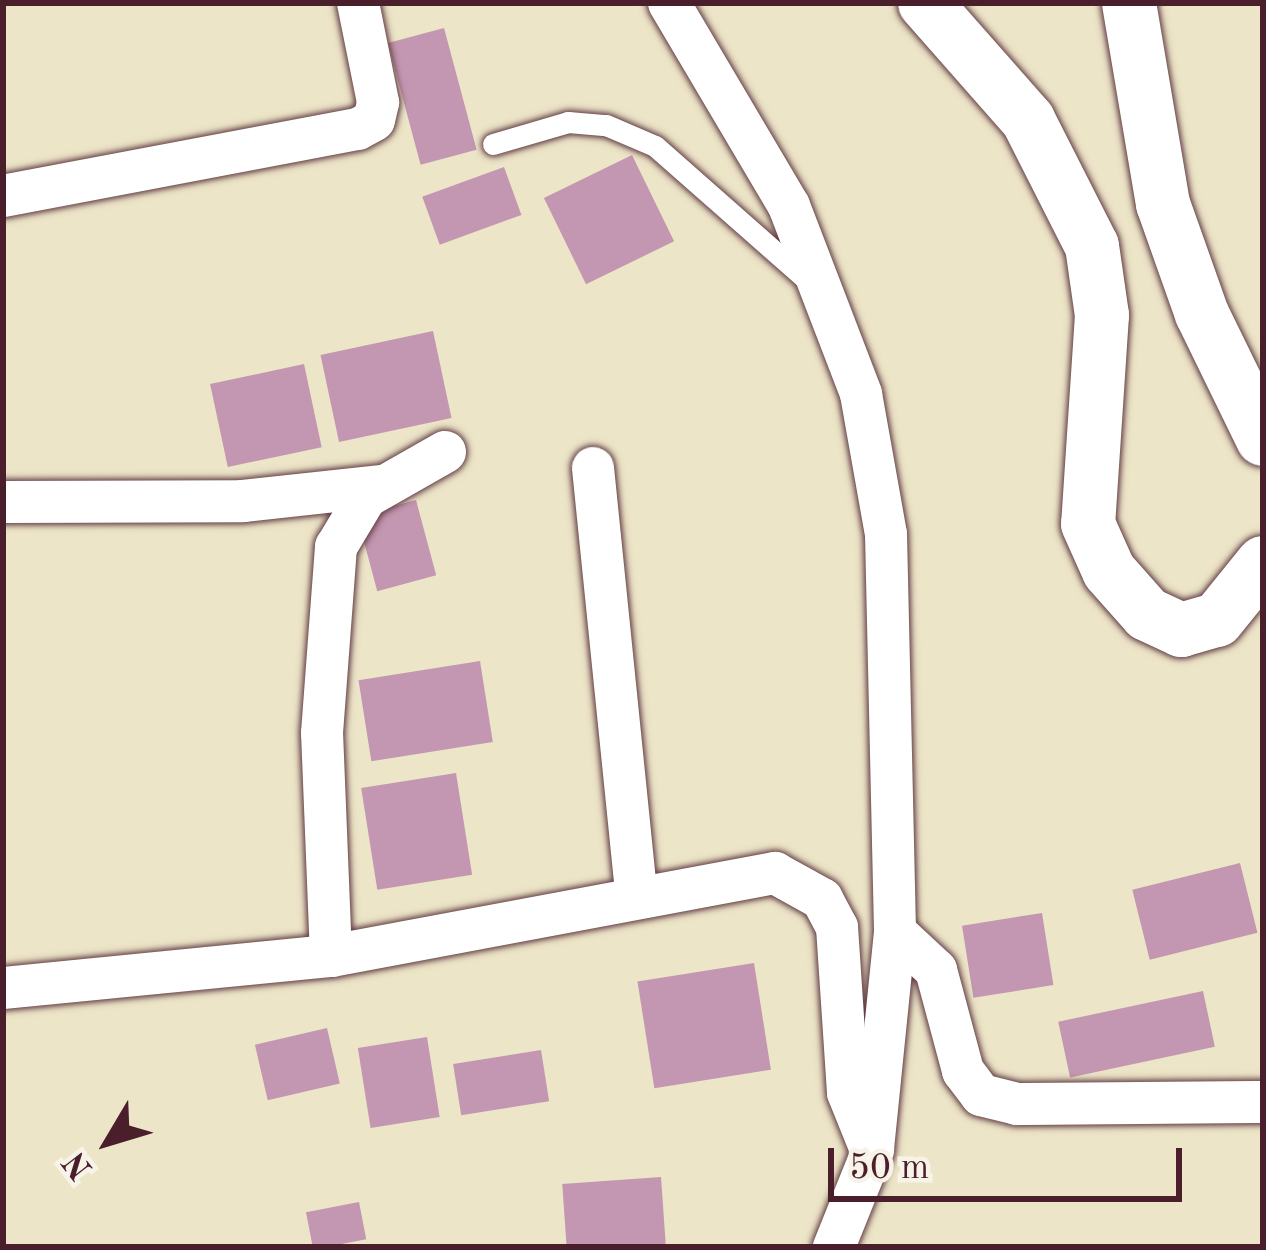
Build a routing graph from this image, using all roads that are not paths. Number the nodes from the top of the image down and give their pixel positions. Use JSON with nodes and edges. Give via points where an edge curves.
{"nodes":[{"id":1,"x":358,"y":3,"type":"edge"},
{"id":2,"x":669,"y":3,"type":"edge"},
{"id":3,"x":925,"y":3,"type":"edge"},
{"id":4,"x":1129,"y":3,"type":"edge"},
{"id":5,"x":493,"y":144,"type":"dead end"},
{"id":6,"x":3,"y":196,"type":"edge"},
{"id":7,"x":826,"y":298,"type":"junction"},
{"id":8,"x":1263,"y":439,"type":"edge"},
{"id":9,"x":445,"y":452,"type":"dead end"},
{"id":10,"x":593,"y":468,"type":"dead end"},
{"id":11,"x":382,"y":486,"type":"junction"},
{"id":12,"x":3,"y":502,"type":"edge"},
{"id":13,"x":1263,"y":563,"type":"edge"},
{"id":14,"x":638,"y":898,"type":"junction"},
{"id":15,"x":896,"y":932,"type":"junction"},
{"id":16,"x":331,"y":956,"type":"junction"},
{"id":17,"x":3,"y":988,"type":"edge"},
{"id":18,"x":1263,"y":1102,"type":"edge"},
{"id":19,"x":873,"y":1150,"type":"junction"},
{"id":20,"x":834,"y":1247,"type":"edge"}],
"edges":[{"from":1,"to":6,"type":"street","via":[[378,102],[374,120],[358,129]]},
{"from":2,"to":7,"type":"street","via":[[789,206]]},
{"from":3,"to":13,"type":"street","via":[[1028,120],[1092,246],[1102,315],[1088,524],[1109,571],[1147,614],[1181,630],[1217,620]]},
{"from":4,"to":8,"type":"street","via":[[1163,204],[1202,314]]},
{"from":5,"to":7,"type":"lane","via":[[568,122],[606,125],[656,146]]},
{"from":7,"to":15,"type":"street","via":[[861,394],[886,534]]},
{"from":9,"to":11,"type":"street"},
{"from":10,"to":14,"type":"street"},
{"from":11,"to":12,"type":"street","via":[[243,501]]},
{"from":11,"to":16,"type":"street","via":[[354,510],[336,547],[322,733]]},
{"from":14,"to":16,"type":"street"},
{"from":14,"to":19,"type":"street","via":[[775,873],[821,899],[837,927],[848,1094]]},
{"from":15,"to":18,"type":"street","via":[[936,970],[963,1071],[981,1095],[1017,1104]]},
{"from":15,"to":19,"type":"street"},
{"from":16,"to":17,"type":"street"},
{"from":19,"to":20,"type":"street"}]}
